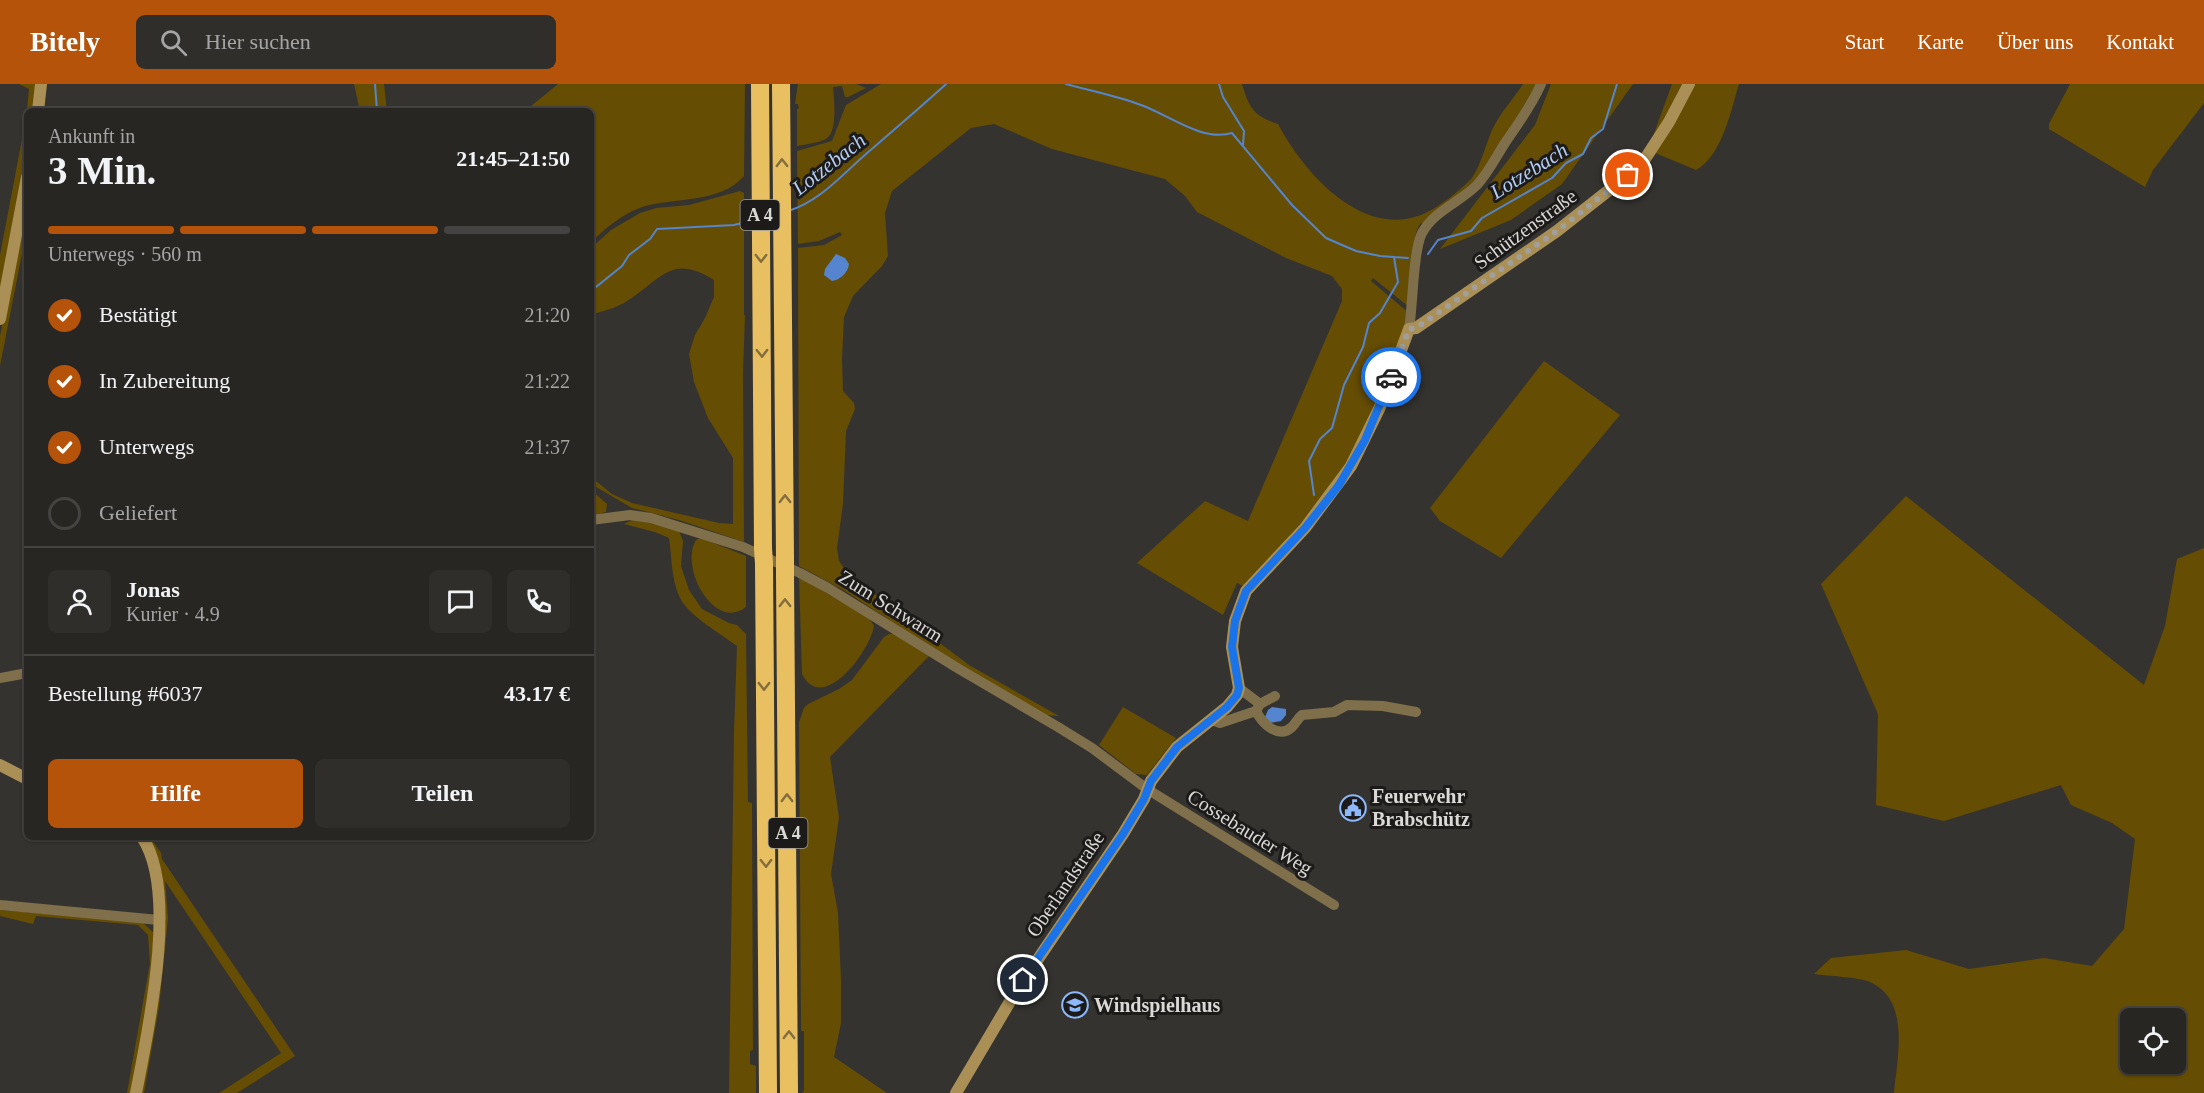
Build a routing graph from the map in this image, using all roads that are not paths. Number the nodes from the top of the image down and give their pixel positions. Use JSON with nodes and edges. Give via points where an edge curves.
{"nodes":[{"id":1,"x":41,"y":84,"type":"edge"},
{"id":2,"x":759,"y":84,"type":"edge"},
{"id":3,"x":781,"y":84,"type":"edge"},
{"id":4,"x":1541,"y":84,"type":"edge"},
{"id":5,"x":1689,"y":84,"type":"edge"},
{"id":6,"x":38,"y":108,"type":"edge"},
{"id":7,"x":24,"y":193,"type":"edge"},
{"id":8,"x":0,"y":318,"type":"edge"},
{"id":9,"x":1409,"y":329,"type":"junction"},
{"id":10,"x":594,"y":520,"type":"edge"},
{"id":11,"x":24,"y":674,"type":"edge"},
{"id":12,"x":0,"y":678,"type":"edge"},
{"id":13,"x":1239,"y":688,"type":"junction"},
{"id":14,"x":1275,"y":696,"type":"dead end"},
{"id":15,"x":1258,"y":707,"type":"junction"},
{"id":16,"x":1416,"y":712,"type":"dead end"},
{"id":17,"x":1212,"y":720,"type":"junction"},
{"id":18,"x":0,"y":765,"type":"edge"},
{"id":19,"x":24,"y":777,"type":"edge"},
{"id":20,"x":1147,"y":789,"type":"junction"},
{"id":21,"x":144,"y":840,"type":"edge"},
{"id":22,"x":0,"y":905,"type":"edge"},
{"id":23,"x":1334,"y":905,"type":"dead end"},
{"id":24,"x":159,"y":920,"type":"junction"},
{"id":25,"x":136,"y":1093,"type":"edge"},
{"id":26,"x":768,"y":1093,"type":"edge"},
{"id":27,"x":789,"y":1093,"type":"edge"},
{"id":28,"x":956,"y":1093,"type":"edge"}],
"edges":[{"from":1,"to":6,"type":"street"},
{"from":2,"to":26,"type":"highway","number":"A 4","one_way":true},
{"from":27,"to":3,"type":"highway","number":"A 4","one_way":true},
{"from":4,"to":9,"type":"street","via":[[1483,177],[1431,221],[1422,234]]},
{"from":5,"to":9,"type":"street","name":"Schützenstraße","via":[[1641,165],[1489,280]]},
{"from":7,"to":8,"type":"street"},
{"from":9,"to":13,"type":"street","via":[[1380,407],[1351,466],[1305,528],[1246,591],[1235,621],[1232,647]]},
{"from":10,"to":20,"type":"street","name":"Zum Schwarm","via":[[630,515],[651,518],[723,540],[800,573],[1092,748]]},
{"from":11,"to":12,"type":"street"},
{"from":13,"to":15,"type":"street"},
{"from":13,"to":17,"type":"street","name":"Oberlandstraße"},
{"from":14,"to":15,"type":"street"},
{"from":15,"to":16,"type":"street","via":[[1262,723],[1285,731],[1302,715],[1334,712],[1347,705]]},
{"from":15,"to":17,"type":"street","via":[[1220,723]]},
{"from":17,"to":20,"type":"street","name":"Oberlandstraße","via":[[1177,747]]},
{"from":18,"to":19,"type":"street"},
{"from":20,"to":23,"type":"street","name":"Cossebauder Weg"},
{"from":20,"to":28,"type":"street","name":"Oberlandstraße","via":[[1123,834],[1006,1005]]},
{"from":21,"to":24,"type":"street","via":[[154,866]]},
{"from":22,"to":24,"type":"street"},
{"from":24,"to":25,"type":"street","via":[[152,1006]]}]}
